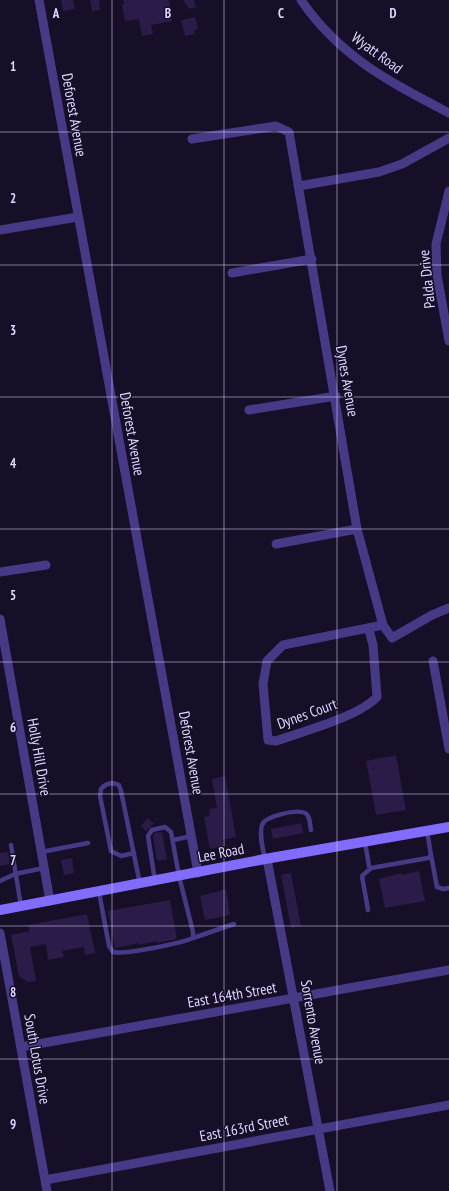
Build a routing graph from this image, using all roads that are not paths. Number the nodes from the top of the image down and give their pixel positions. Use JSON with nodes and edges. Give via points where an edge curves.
{"nodes":[{"id":1,"x":39,"y":0,"type":"edge"},
{"id":2,"x":301,"y":0,"type":"edge"},
{"id":3,"x":449,"y":113,"type":"edge"},
{"id":4,"x":449,"y":138,"type":"edge"},
{"id":5,"x":192,"y":139,"type":"dead end"},
{"id":6,"x":299,"y":186,"type":"junction"},
{"id":7,"x":449,"y":191,"type":"edge"},
{"id":8,"x":78,"y":216,"type":"junction"},
{"id":9,"x":0,"y":230,"type":"edge"},
{"id":10,"x":312,"y":259,"type":"junction"},
{"id":11,"x":232,"y":273,"type":"dead end"},
{"id":12,"x":449,"y":341,"type":"edge"},
{"id":13,"x":336,"y":396,"type":"junction"},
{"id":14,"x":249,"y":410,"type":"dead end"},
{"id":15,"x":358,"y":529,"type":"junction"},
{"id":16,"x":276,"y":544,"type":"dead end"},
{"id":17,"x":46,"y":565,"type":"dead end"},
{"id":18,"x":0,"y":572,"type":"edge"},
{"id":19,"x":449,"y":608,"type":"edge"},
{"id":20,"x":0,"y":619,"type":"edge"},
{"id":21,"x":383,"y":625,"type":"junction"},
{"id":22,"x":369,"y":630,"type":"junction"},
{"id":23,"x":433,"y":661,"type":"dead end"},
{"id":24,"x":449,"y":749,"type":"edge"},
{"id":25,"x":449,"y":827,"type":"edge"},
{"id":26,"x":311,"y":830,"type":"dead end"},
{"id":27,"x":427,"y":831,"type":"junction"},
{"id":28,"x":192,"y":836,"type":"junction"},
{"id":29,"x":172,"y":840,"type":"junction"},
{"id":30,"x":364,"y":842,"type":"junction"},
{"id":31,"x":88,"y":843,"type":"dead end"},
{"id":32,"x":11,"y":845,"type":"dead end"},
{"id":33,"x":41,"y":852,"type":"junction"},
{"id":34,"x":134,"y":853,"type":"junction"},
{"id":35,"x":431,"y":855,"type":"junction"},
{"id":36,"x":266,"y":859,"type":"junction"},
{"id":37,"x":44,"y":868,"type":"junction"},
{"id":38,"x":372,"y":868,"type":"junction"},
{"id":39,"x":198,"y":873,"type":"junction"},
{"id":40,"x":15,"y":874,"type":"junction"},
{"id":41,"x":179,"y":876,"type":"junction"},
{"id":42,"x":155,"y":881,"type":"junction"},
{"id":43,"x":0,"y":882,"type":"edge"},
{"id":44,"x":140,"y":884,"type":"junction"},
{"id":45,"x":449,"y":888,"type":"edge"},
{"id":46,"x":99,"y":892,"type":"junction"},
{"id":47,"x":50,"y":901,"type":"junction"},
{"id":48,"x":21,"y":906,"type":"junction"},
{"id":49,"x":0,"y":910,"type":"edge"},
{"id":50,"x":368,"y":910,"type":"dead end"},
{"id":51,"x":234,"y":924,"type":"dead end"},
{"id":52,"x":0,"y":933,"type":"edge"},
{"id":53,"x":193,"y":938,"type":"junction"},
{"id":54,"x":3,"y":966,"type":"edge"},
{"id":55,"x":449,"y":970,"type":"edge"},
{"id":56,"x":294,"y":998,"type":"junction"},
{"id":57,"x":21,"y":1047,"type":"junction"},
{"id":58,"x":449,"y":1105,"type":"edge"},
{"id":59,"x":318,"y":1128,"type":"junction"},
{"id":60,"x":45,"y":1180,"type":"junction"},
{"id":61,"x":47,"y":1191,"type":"edge"},
{"id":62,"x":330,"y":1191,"type":"edge"}],
"edges":[{"from":1,"to":8,"type":"street","name":"Deforest Avenue"},
{"from":2,"to":3,"type":"street","name":"Wyatt Road","via":[[338,42],[368,68]]},
{"from":4,"to":6,"type":"street","via":[[402,164],[379,172]]},
{"from":5,"to":6,"type":"street","name":"Dynes Avenue","via":[[276,126],[282,128],[289,132]]},
{"from":6,"to":10,"type":"street","name":"Dynes Avenue"},
{"from":7,"to":12,"type":"street","name":"Palda Drive","via":[[436,244],[437,275]]},
{"from":8,"to":9,"type":"street"},
{"from":8,"to":28,"type":"street","name":"Deforest Avenue"},
{"from":10,"to":11,"type":"street"},
{"from":10,"to":13,"type":"street","name":"Dynes Avenue"},
{"from":13,"to":14,"type":"street"},
{"from":13,"to":15,"type":"street","name":"Dynes Avenue"},
{"from":15,"to":16,"type":"street"},
{"from":15,"to":21,"type":"street","name":"Dynes Avenue"},
{"from":17,"to":18,"type":"street"},
{"from":19,"to":21,"type":"street","name":"Dynes Avenue","via":[[392,638]]},
{"from":20,"to":33,"type":"street","name":"Holly Hill Drive"},
{"from":21,"to":22,"type":"street","name":"Dynes Court"},
{"from":22,"to":22,"type":"street","name":"Dynes Court","via":[[283,645],[267,661],[263,684],[268,740],[276,741],[337,719],[369,705],[377,697],[374,645]]},
{"from":23,"to":24,"type":"street"},
{"from":25,"to":27,"type":"main road","name":"Lee Road"},
{"from":26,"to":36,"type":"lane","via":[[305,813],[266,819],[261,834]]},
{"from":27,"to":30,"type":"main road","name":"Lee Road"},
{"from":27,"to":35,"type":"lane"},
{"from":28,"to":29,"type":"lane"},
{"from":28,"to":39,"type":"street","name":"Deforest Avenue"},
{"from":29,"to":41,"type":"lane"},
{"from":29,"to":42,"type":"lane","via":[[171,832],[165,827],[149,832]]},
{"from":30,"to":36,"type":"main road","name":"Lee Road"},
{"from":30,"to":38,"type":"lane","via":[[369,866]]},
{"from":31,"to":33,"type":"lane"},
{"from":32,"to":40,"type":"lane"},
{"from":33,"to":37,"type":"street","name":"Holly Hill Drive"},
{"from":34,"to":34,"type":"lane","via":[[121,791],[119,786],[109,783],[101,789],[100,796],[111,851],[121,856]]},
{"from":34,"to":44,"type":"lane"},
{"from":35,"to":38,"type":"lane","via":[[428,858]]},
{"from":35,"to":45,"type":"lane","via":[[437,887]]},
{"from":36,"to":39,"type":"main road","name":"Lee Road"},
{"from":36,"to":56,"type":"street","name":"Sorrento Avenue"},
{"from":37,"to":40,"type":"lane"},
{"from":37,"to":47,"type":"street","name":"Holly Hill Drive"},
{"from":38,"to":50,"type":"lane","via":[[362,876]]},
{"from":39,"to":41,"type":"main road","name":"Lee Road"},
{"from":40,"to":43,"type":"lane"},
{"from":40,"to":48,"type":"lane"},
{"from":41,"to":42,"type":"main road","name":"Lee Road"},
{"from":41,"to":53,"type":"lane"},
{"from":42,"to":44,"type":"main road","name":"Lee Road"},
{"from":44,"to":46,"type":"main road","name":"Lee Road"},
{"from":46,"to":47,"type":"main road","name":"Lee Road"},
{"from":46,"to":53,"type":"lane","via":[[113,952],[156,947]]},
{"from":47,"to":48,"type":"main road","name":"Lee Road"},
{"from":48,"to":49,"type":"main road","name":"Lee Road"},
{"from":51,"to":53,"type":"lane"},
{"from":52,"to":54,"type":"street","name":"South Lotus Drive"},
{"from":54,"to":57,"type":"street","name":"South Lotus Drive"},
{"from":55,"to":56,"type":"street","name":"East 164th Street"},
{"from":56,"to":57,"type":"street","name":"East 164th Street"},
{"from":56,"to":59,"type":"street","name":"Sorrento Avenue"},
{"from":57,"to":60,"type":"street","name":"South Lotus Drive"},
{"from":58,"to":59,"type":"street","name":"East 163rd Street"},
{"from":59,"to":60,"type":"street","name":"East 163rd Street"},
{"from":59,"to":62,"type":"street","name":"Sorrento Avenue"},
{"from":60,"to":61,"type":"street","name":"South Lotus Drive"}]}
